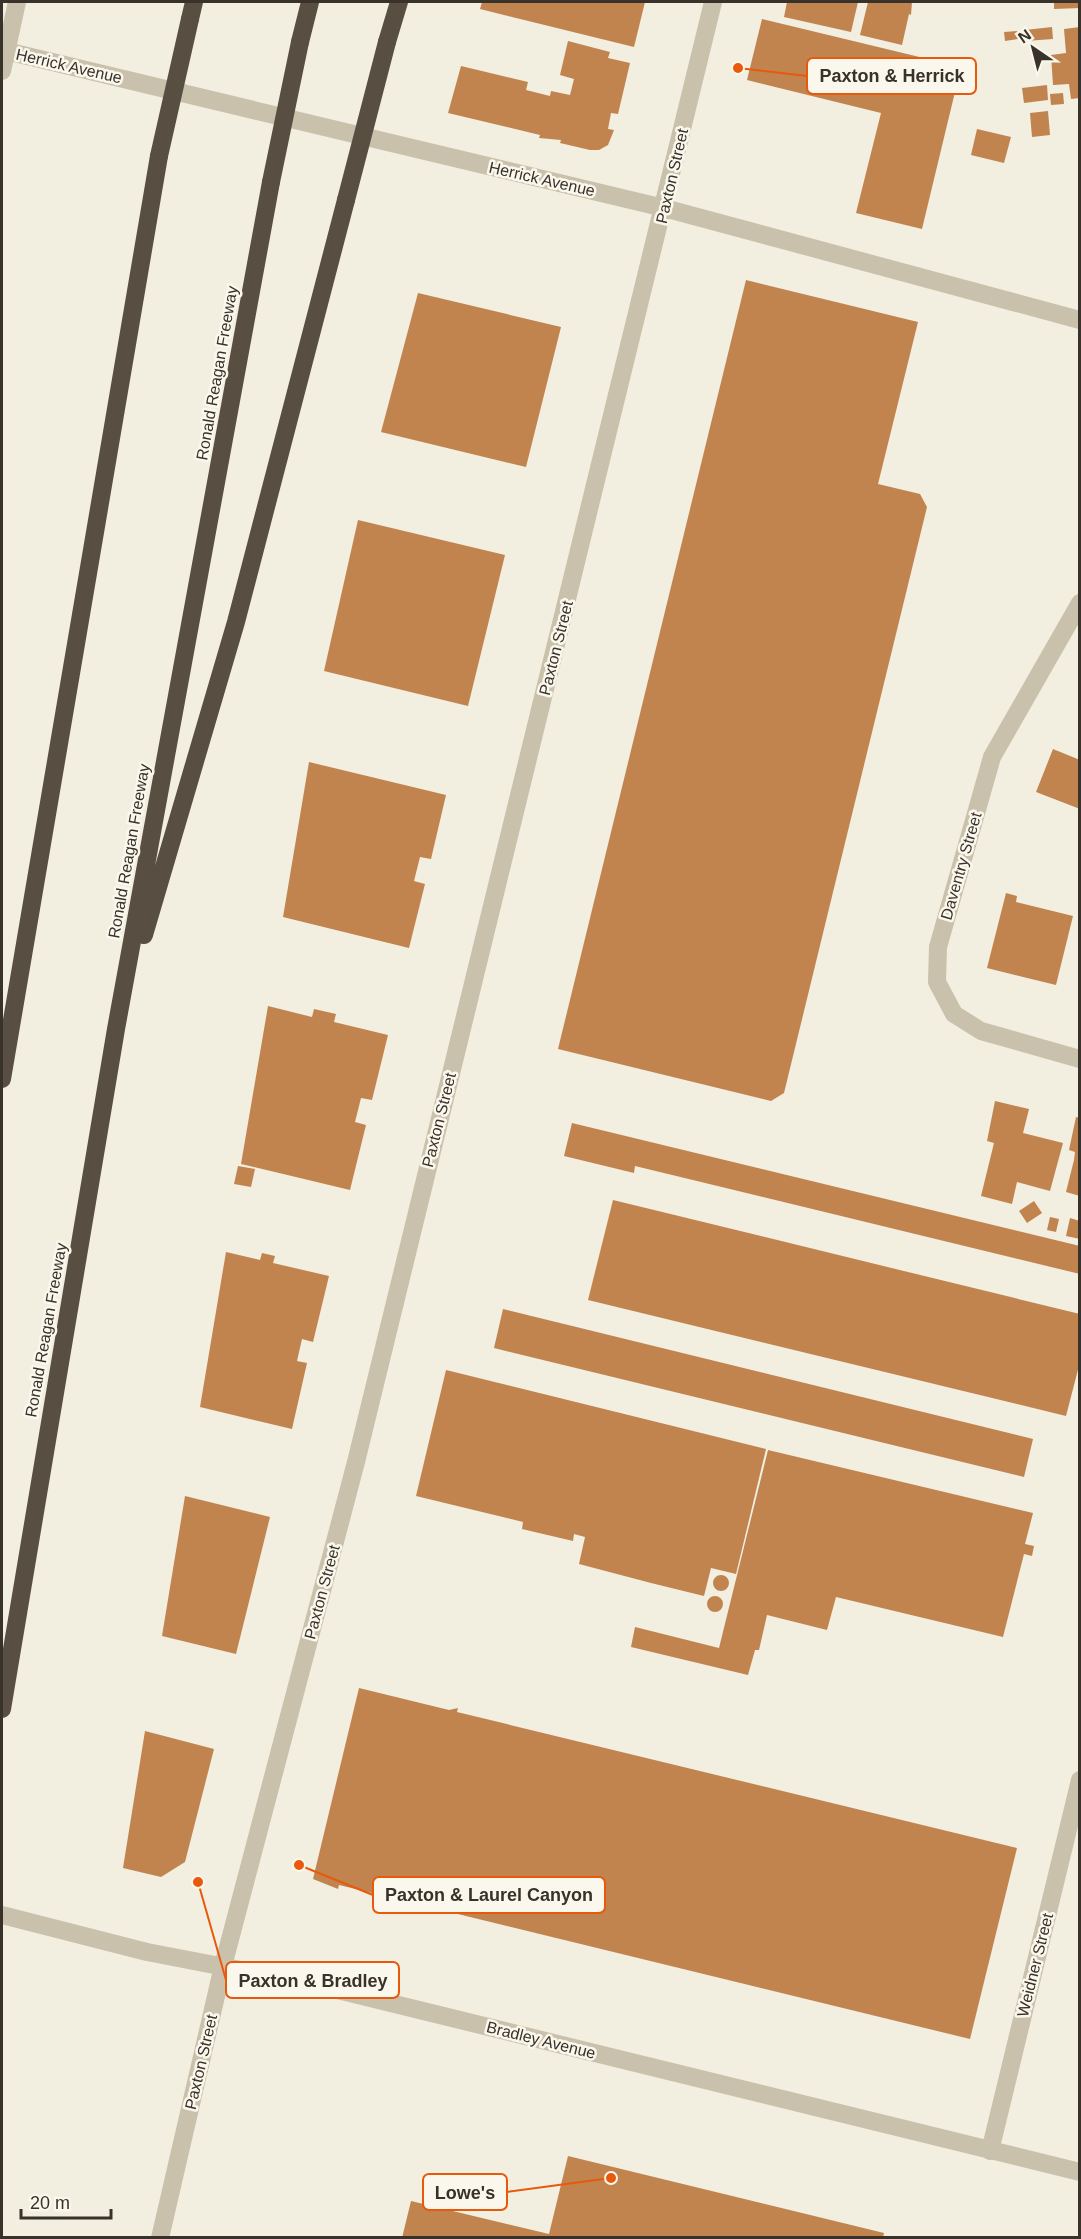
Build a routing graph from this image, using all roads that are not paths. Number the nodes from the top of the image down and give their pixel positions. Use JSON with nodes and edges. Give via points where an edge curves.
{"nodes":[{"id":1,"x":17,"y":2,"type":"edge"},
{"id":2,"x":310,"y":2,"type":"edge"},
{"id":3,"x":399,"y":2,"type":"edge"},
{"id":4,"x":713,"y":2,"type":"edge"},
{"id":5,"x":192,"y":7,"type":"edge"},
{"id":6,"x":4,"y":50,"type":"edge"},
{"id":7,"x":2,"y":71,"type":"edge"},
{"id":8,"x":664,"y":208,"type":"junction"},
{"id":9,"x":1080,"y":320,"type":"edge"},
{"id":10,"x":1080,"y":603,"type":"edge"},
{"id":11,"x":1072,"y":634,"type":"edge"},
{"id":12,"x":116,"y":1029,"type":"junction"},
{"id":13,"x":1080,"y":1059,"type":"edge"},
{"id":14,"x":2,"y":1079,"type":"edge"},
{"id":15,"x":2,"y":1710,"type":"edge"},
{"id":16,"x":1080,"y":1780,"type":"edge"},
{"id":17,"x":2,"y":1916,"type":"edge"},
{"id":18,"x":223,"y":1966,"type":"junction"},
{"id":19,"x":990,"y":2151,"type":"junction"},
{"id":20,"x":1080,"y":2172,"type":"edge"},
{"id":21,"x":160,"y":2238,"type":"edge"}],
"edges":[{"from":1,"to":6,"type":"street"},
{"from":2,"to":12,"type":"highway","name":"Ronald Reagan Freeway","bridge":true,"via":[[271,182]]},
{"from":3,"to":12,"type":"highway","bridge":true,"via":[[236,622]]},
{"from":4,"to":8,"type":"street","name":"Paxton Street"},
{"from":5,"to":14,"type":"highway","bridge":true,"via":[[159,156]]},
{"from":6,"to":7,"type":"street"},
{"from":6,"to":8,"type":"street","name":"Herrick Avenue"},
{"from":8,"to":9,"type":"street","name":"Herrick Avenue"},
{"from":8,"to":18,"type":"street","name":"Paxton Street","via":[[356,1462]]},
{"from":10,"to":11,"type":"street","name":"Daventry Street"},
{"from":11,"to":13,"type":"street","name":"Daventry Street","via":[[992,757],[938,947],[937,982],[954,1014],[981,1031]]},
{"from":12,"to":15,"type":"highway","name":"Ronald Reagan Freeway"},
{"from":16,"to":19,"type":"street","name":"Weidner Street"},
{"from":17,"to":18,"type":"street","name":"Bradley Avenue","via":[[147,1952]]},
{"from":18,"to":19,"type":"street","name":"Bradley Avenue","via":[[313,1984]]},
{"from":18,"to":21,"type":"street","name":"Paxton Street"},
{"from":19,"to":20,"type":"street","name":"Bradley Avenue"}]}
